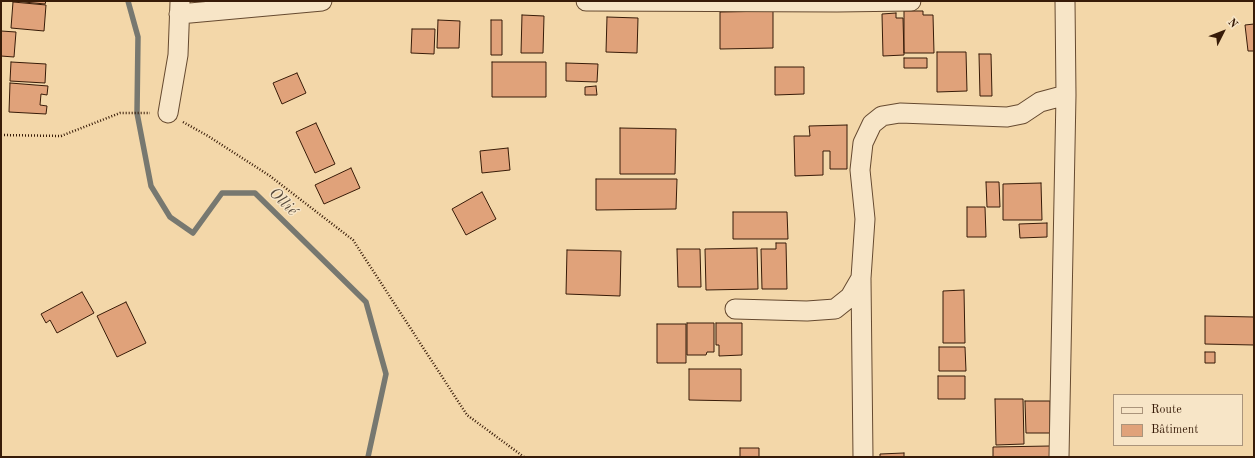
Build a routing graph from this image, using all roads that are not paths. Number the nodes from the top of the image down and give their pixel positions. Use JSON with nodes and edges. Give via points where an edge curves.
{"nodes":[{"id":1,"x":322,"y":1,"type":"edge"},
{"id":2,"x":586,"y":1,"type":"edge"},
{"id":3,"x":672,"y":1,"type":"edge"},
{"id":4,"x":911,"y":1,"type":"edge"},
{"id":5,"x":1065,"y":1,"type":"edge"},
{"id":6,"x":180,"y":8,"type":"edge"},
{"id":7,"x":1066,"y":95,"type":"junction"},
{"id":8,"x":168,"y":113,"type":"road end"},
{"id":9,"x":861,"y":278,"type":"junction"},
{"id":10,"x":735,"y":309,"type":"dead end"},
{"id":11,"x":863,"y":457,"type":"edge"},
{"id":12,"x":1059,"y":457,"type":"edge"}],
"edges":[{"from":1,"to":6,"type":"street"},
{"from":2,"to":3,"type":"street"},
{"from":3,"to":4,"type":"street"},
{"from":5,"to":7,"type":"street"},
{"from":6,"to":8,"type":"street","via":[[178,55]]},
{"from":7,"to":9,"type":"street","via":[[1040,102],[1022,114],[1007,117],[900,113],[882,116],[872,124],[863,144],[860,170],[865,219]]},
{"from":7,"to":12,"type":"street"},
{"from":9,"to":10,"type":"street","via":[[850,297],[835,310]]},
{"from":9,"to":11,"type":"street"}]}
